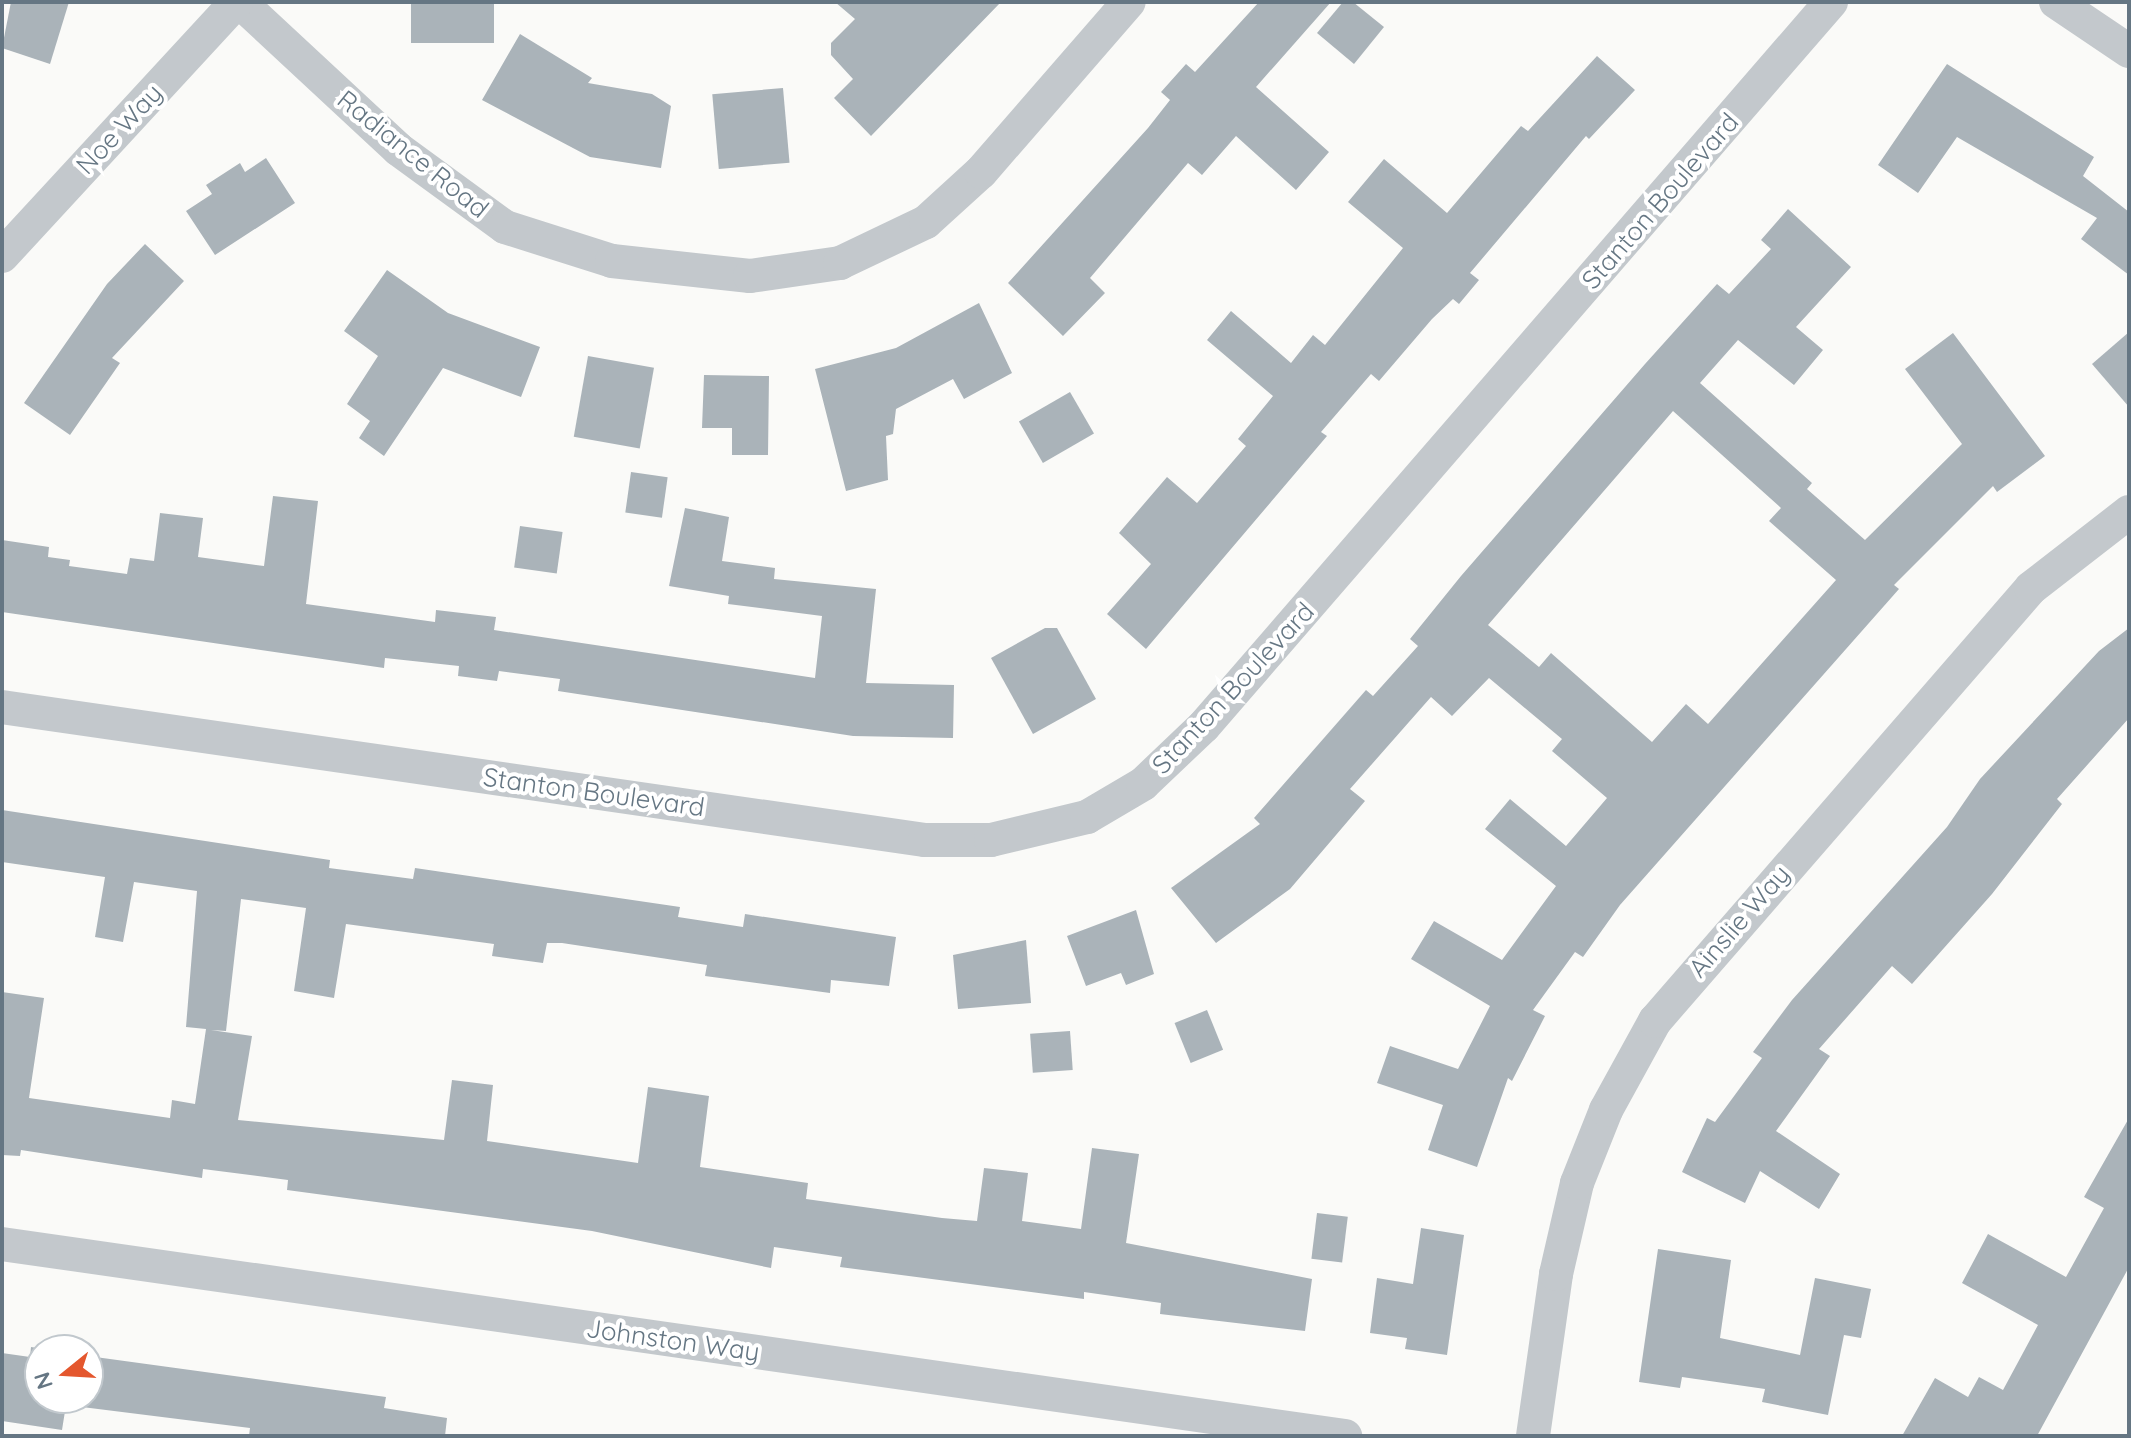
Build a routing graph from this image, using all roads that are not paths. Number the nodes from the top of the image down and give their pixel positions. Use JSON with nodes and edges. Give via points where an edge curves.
{"nodes":[{"id":1,"x":238,"y":2,"type":"edge"},
{"id":2,"x":1129,"y":2,"type":"edge"},
{"id":3,"x":1831,"y":2,"type":"edge"},
{"id":4,"x":2056,"y":2,"type":"edge"},
{"id":5,"x":2129,"y":51,"type":"edge"},
{"id":6,"x":2,"y":256,"type":"edge"},
{"id":7,"x":2129,"y":512,"type":"edge"},
{"id":8,"x":2,"y":707,"type":"edge"},
{"id":9,"x":2,"y":1244,"type":"edge"},
{"id":10,"x":1345,"y":1436,"type":"edge"},
{"id":11,"x":1533,"y":1436,"type":"edge"}],
"edges":[{"from":1,"to":2,"type":"street","name":"Radiance Road","via":[[398,149],[505,227],[612,261],[750,276],[840,263],[926,222],[981,172]]},
{"from":1,"to":6,"type":"street","name":"Noe Way"},
{"from":3,"to":8,"type":"street","name":"Stanton Boulevard","via":[[1204,726],[1143,784],[1087,817],[991,840],[925,840]]},
{"from":4,"to":5,"type":"street"},
{"from":7,"to":11,"type":"street","name":"Ainslie Way","via":[[2031,588],[1655,1021],[1606,1110],[1577,1183],[1556,1274]]},
{"from":9,"to":10,"type":"street","name":"Johnston Way"}]}
